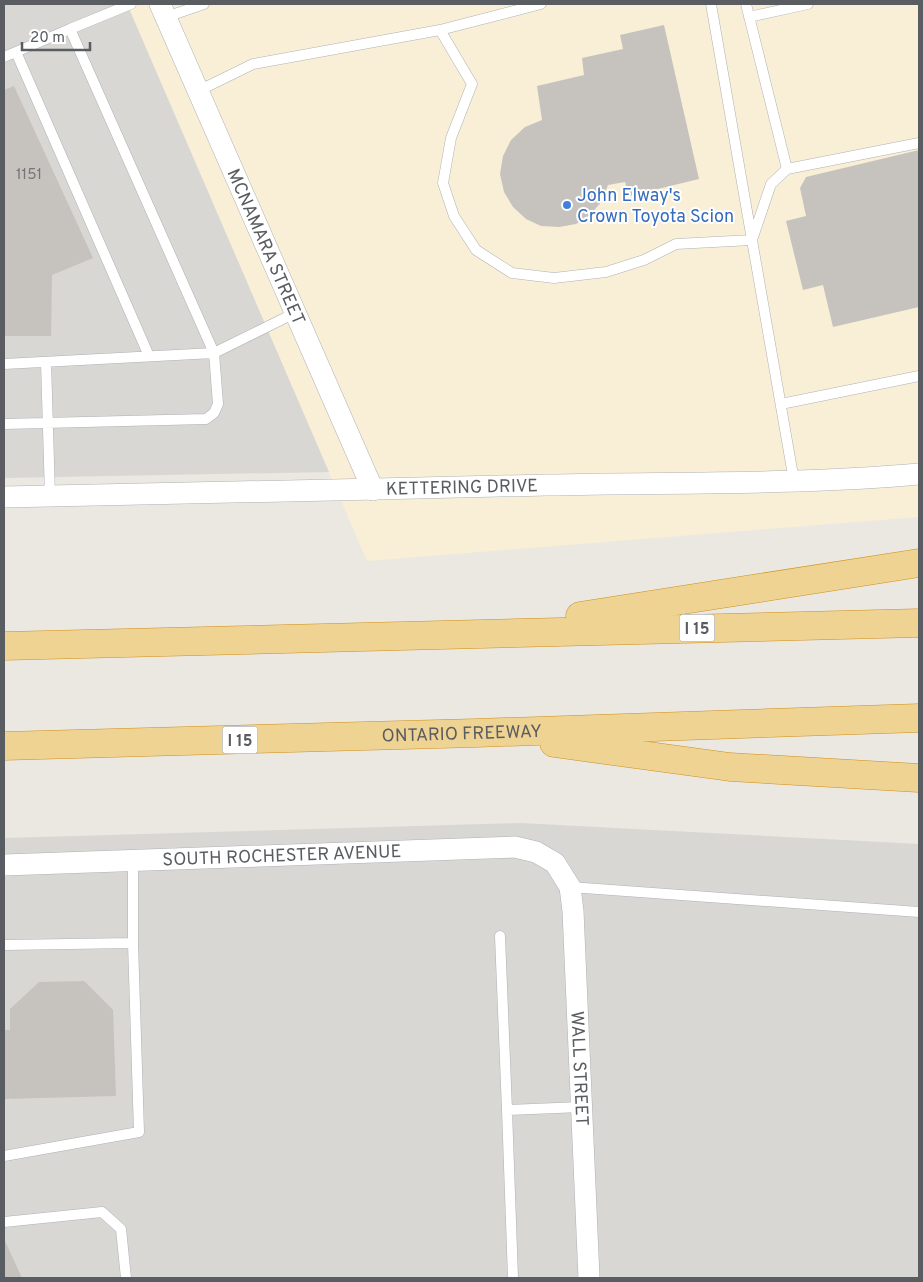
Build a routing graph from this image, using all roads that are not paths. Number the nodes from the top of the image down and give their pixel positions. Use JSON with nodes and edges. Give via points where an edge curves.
{"nodes":[{"id":1,"x":131,"y":4,"type":"edge"},
{"id":2,"x":204,"y":4,"type":"edge"},
{"id":3,"x":541,"y":4,"type":"edge"},
{"id":4,"x":711,"y":4,"type":"edge"},
{"id":5,"x":746,"y":4,"type":"edge"},
{"id":6,"x":808,"y":4,"type":"edge"},
{"id":7,"x":163,"y":11,"type":"edge"},
{"id":8,"x":749,"y":17,"type":"junction"},
{"id":9,"x":70,"y":29,"type":"junction"},
{"id":10,"x":440,"y":30,"type":"junction"},
{"id":11,"x":16,"y":52,"type":"junction"},
{"id":12,"x":4,"y":57,"type":"edge"},
{"id":13,"x":198,"y":91,"type":"junction"},
{"id":14,"x":919,"y":143,"type":"edge"},
{"id":15,"x":786,"y":169,"type":"junction"},
{"id":16,"x":752,"y":240,"type":"junction"},
{"id":17,"x":295,"y":313,"type":"junction"},
{"id":18,"x":214,"y":353,"type":"junction"},
{"id":19,"x":149,"y":356,"type":"junction"},
{"id":20,"x":46,"y":362,"type":"junction"},
{"id":21,"x":4,"y":364,"type":"edge"},
{"id":22,"x":919,"y":376,"type":"edge"},
{"id":23,"x":781,"y":404,"type":"junction"},
{"id":24,"x":48,"y":422,"type":"junction"},
{"id":25,"x":4,"y":424,"type":"edge"},
{"id":26,"x":919,"y":474,"type":"edge"},
{"id":27,"x":794,"y":481,"type":"junction"},
{"id":28,"x":372,"y":490,"type":"junction"},
{"id":29,"x":50,"y":496,"type":"junction"},
{"id":30,"x":4,"y":497,"type":"edge"},
{"id":31,"x":919,"y":563,"type":"edge"},
{"id":32,"x":919,"y":623,"type":"edge"},
{"id":33,"x":475,"y":633,"type":"junction"},
{"id":34,"x":4,"y":646,"type":"edge"},
{"id":35,"x":919,"y":718,"type":"edge"},
{"id":36,"x":476,"y":733,"type":"junction"},
{"id":37,"x":4,"y":746,"type":"edge"},
{"id":38,"x":919,"y":778,"type":"edge"},
{"id":39,"x":133,"y":861,"type":"junction"},
{"id":40,"x":555,"y":863,"type":"joint"},
{"id":41,"x":4,"y":864,"type":"edge"},
{"id":42,"x":570,"y":887,"type":"junction"},
{"id":43,"x":919,"y":912,"type":"edge"},
{"id":44,"x":500,"y":936,"type":"dead end"},
{"id":45,"x":132,"y":943,"type":"junction"},
{"id":46,"x":4,"y":945,"type":"edge"},
{"id":47,"x":582,"y":1108,"type":"junction"},
{"id":48,"x":507,"y":1110,"type":"junction"},
{"id":49,"x":4,"y":1156,"type":"edge"},
{"id":50,"x":4,"y":1222,"type":"edge"},
{"id":51,"x":126,"y":1278,"type":"edge"},
{"id":52,"x":513,"y":1278,"type":"edge"},
{"id":53,"x":589,"y":1278,"type":"edge"}],
"edges":[{"from":1,"to":9,"type":"lane"},
{"from":2,"to":7,"type":"lane"},
{"from":3,"to":10,"type":"lane"},
{"from":4,"to":16,"type":"lane"},
{"from":5,"to":8,"type":"lane"},
{"from":6,"to":8,"type":"lane"},
{"from":7,"to":13,"type":"street","name":"MCNAMARA STREET"},
{"from":8,"to":15,"type":"lane"},
{"from":9,"to":11,"type":"lane"},
{"from":9,"to":18,"type":"lane"},
{"from":10,"to":13,"type":"lane","via":[[253,64]]},
{"from":10,"to":16,"type":"lane","via":[[472,84],[451,138],[443,183],[454,216],[476,250],[512,273],[554,278],[606,272],[644,260],[676,244]]},
{"from":11,"to":12,"type":"lane"},
{"from":11,"to":19,"type":"lane"},
{"from":13,"to":17,"type":"street","name":"MCNAMARA STREET"},
{"from":14,"to":15,"type":"lane"},
{"from":15,"to":16,"type":"lane","via":[[770,184]]},
{"from":16,"to":23,"type":"lane"},
{"from":17,"to":18,"type":"lane"},
{"from":17,"to":28,"type":"street","name":"MCNAMARA STREET"},
{"from":18,"to":19,"type":"lane"},
{"from":18,"to":24,"type":"lane","via":[[218,404],[206,419]]},
{"from":19,"to":20,"type":"lane"},
{"from":20,"to":21,"type":"lane"},
{"from":20,"to":24,"type":"lane"},
{"from":22,"to":23,"type":"lane"},
{"from":23,"to":27,"type":"lane"},
{"from":24,"to":25,"type":"lane"},
{"from":24,"to":29,"type":"lane"},
{"from":26,"to":27,"type":"street","name":"KETTERING DRIVE"},
{"from":27,"to":28,"type":"street","name":"KETTERING DRIVE"},
{"from":28,"to":29,"type":"street","name":"KETTERING DRIVE"},
{"from":29,"to":30,"type":"street","name":"KETTERING DRIVE"},
{"from":31,"to":33,"type":"highway"},
{"from":32,"to":33,"type":"highway","number":"I 15"},
{"from":33,"to":34,"type":"highway","number":"I 15"},
{"from":35,"to":36,"type":"highway","name":"ONTARIO FREEWAY","number":"I 15"},
{"from":36,"to":37,"type":"highway","name":"ONTARIO FREEWAY","number":"I 15"},
{"from":36,"to":38,"type":"highway","via":[[730,767]]},
{"from":39,"to":40,"type":"street","name":"SOUTH ROCHESTER AVENUE","via":[[515,847],[536,852]]},
{"from":39,"to":41,"type":"street","name":"SOUTH ROCHESTER AVENUE"},
{"from":39,"to":45,"type":"lane"},
{"from":40,"to":42,"type":"street","name":"WALL STREET"},
{"from":42,"to":43,"type":"lane"},
{"from":42,"to":47,"type":"street","name":"WALL STREET"},
{"from":44,"to":48,"type":"lane"},
{"from":45,"to":46,"type":"lane"},
{"from":45,"to":49,"type":"lane","via":[[139,1132]]},
{"from":47,"to":48,"type":"lane"},
{"from":47,"to":53,"type":"street","name":"WALL STREET"},
{"from":48,"to":52,"type":"lane"},
{"from":50,"to":51,"type":"lane","via":[[102,1212],[121,1229]]}]}
